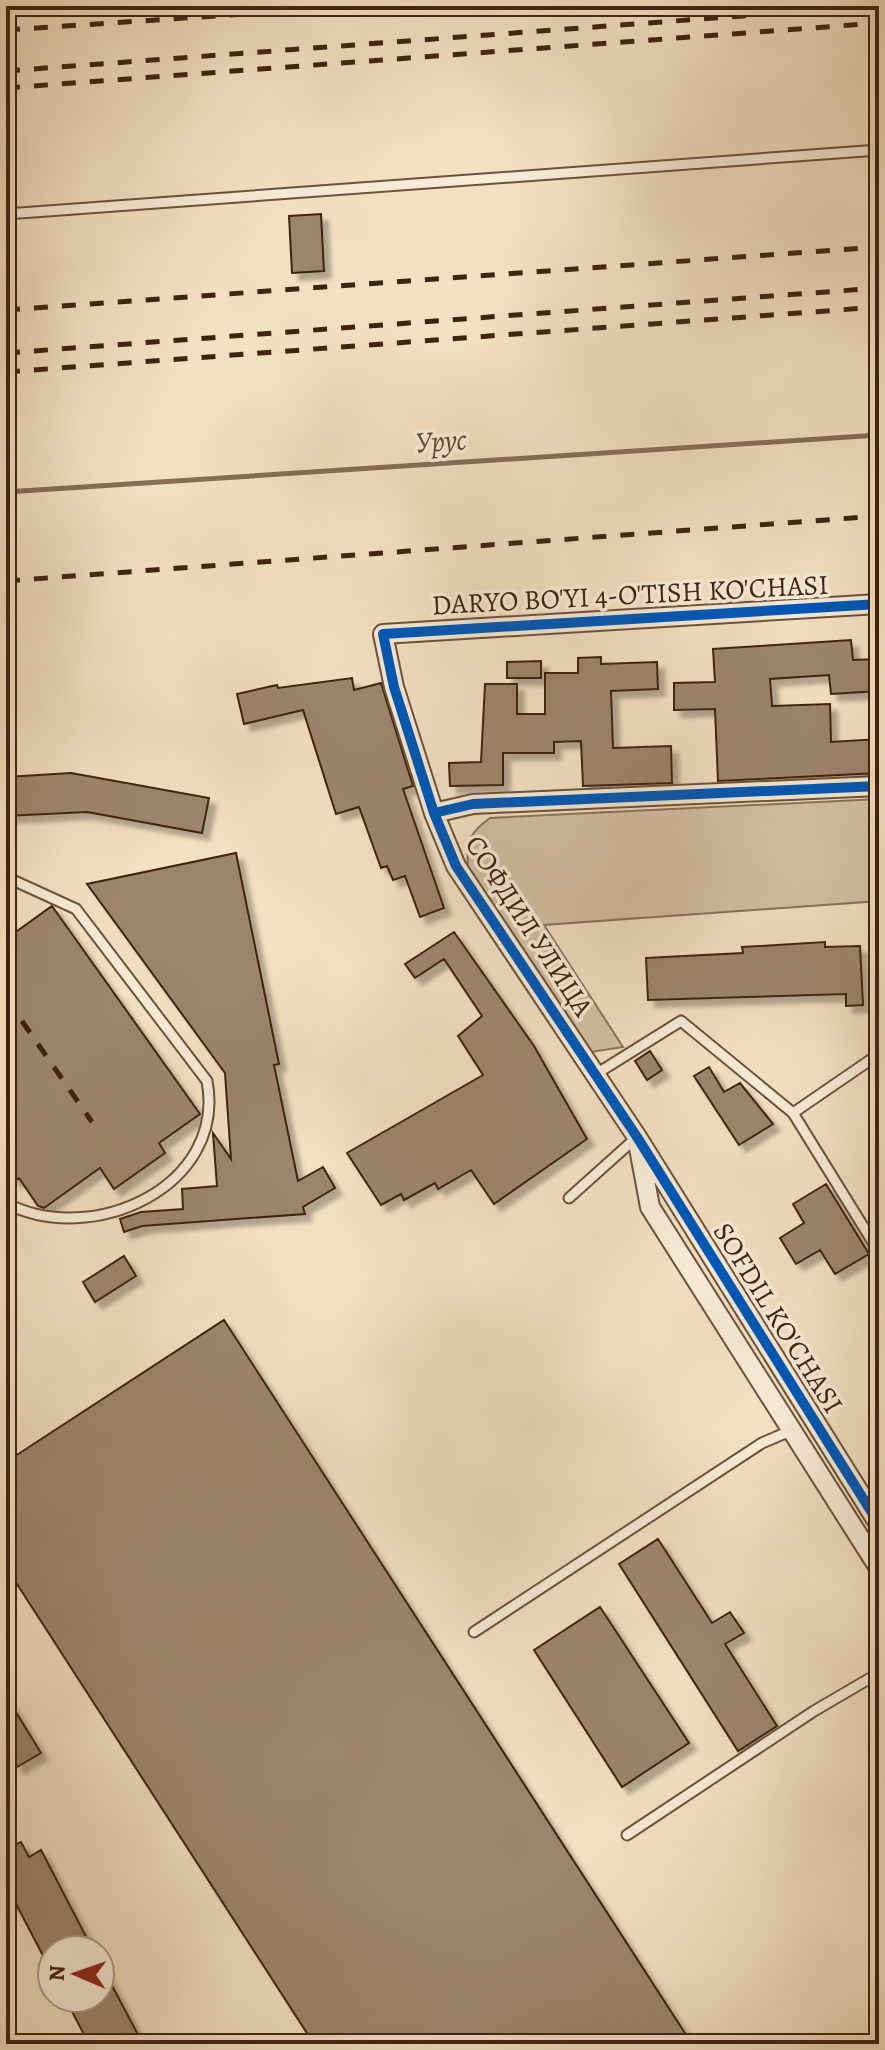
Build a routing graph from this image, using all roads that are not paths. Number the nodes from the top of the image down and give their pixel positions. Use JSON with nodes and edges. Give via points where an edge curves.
{"nodes":[{"id":1,"x":879,"y":150,"type":"edge"},
{"id":2,"x":6,"y":214,"type":"edge"},
{"id":3,"x":879,"y":604,"type":"edge"},
{"id":4,"x":383,"y":634,"type":"joint"},
{"id":5,"x":879,"y":786,"type":"edge"},
{"id":6,"x":434,"y":813,"type":"junction"},
{"id":7,"x":6,"y":877,"type":"edge"},
{"id":8,"x":879,"y":1054,"type":"edge"},
{"id":9,"x":596,"y":1074,"type":"junction"},
{"id":10,"x":793,"y":1113,"type":"junction"},
{"id":11,"x":637,"y":1137,"type":"junction"},
{"id":12,"x":569,"y":1198,"type":"dead end"},
{"id":13,"x":6,"y":1203,"type":"edge"},
{"id":14,"x":879,"y":1252,"type":"edge"},
{"id":15,"x":811,"y":1417,"type":"junction"},
{"id":16,"x":790,"y":1431,"type":"junction"},
{"id":17,"x":879,"y":1524,"type":"edge"},
{"id":18,"x":879,"y":1568,"type":"edge"},
{"id":19,"x":474,"y":1632,"type":"dead end"},
{"id":20,"x":879,"y":1673,"type":"edge"},
{"id":21,"x":627,"y":1835,"type":"dead end"}],
"edges":[{"from":1,"to":2,"type":"lane"},
{"from":3,"to":4,"type":"street","name":"DARYO BO'YI 4-O'TISH KO'CHASI"},
{"from":4,"to":6,"type":"street","name":"СОФДИЛ УЛИЦА"},
{"from":5,"to":6,"type":"street","via":[[473,804]]},
{"from":6,"to":9,"type":"street","name":"СОФДИЛ УЛИЦА","via":[[456,866]]},
{"from":7,"to":13,"type":"lane","via":[[76,909],[207,1081],[212,1107],[207,1130],[188,1164],[151,1196],[90,1218],[45,1219]]},
{"from":8,"to":10,"type":"lane"},
{"from":9,"to":10,"type":"lane","via":[[681,1021]]},
{"from":9,"to":11,"type":"street","name":"СОФДИЛ УЛИЦА"},
{"from":10,"to":14,"type":"lane"},
{"from":11,"to":12,"type":"lane"},
{"from":11,"to":15,"type":"street","name":"SOFDIL KO'CHASI"},
{"from":11,"to":16,"type":"street","name":"SOFDIL KO'CHASI","via":[[650,1207]]},
{"from":15,"to":16,"type":"street"},
{"from":15,"to":17,"type":"street","name":"SOFDIL KO'CHASI"},
{"from":16,"to":18,"type":"street","name":"SOFDIL KO'CHASI"},
{"from":16,"to":19,"type":"lane","via":[[762,1443]]},
{"from":20,"to":21,"type":"lane"}]}
